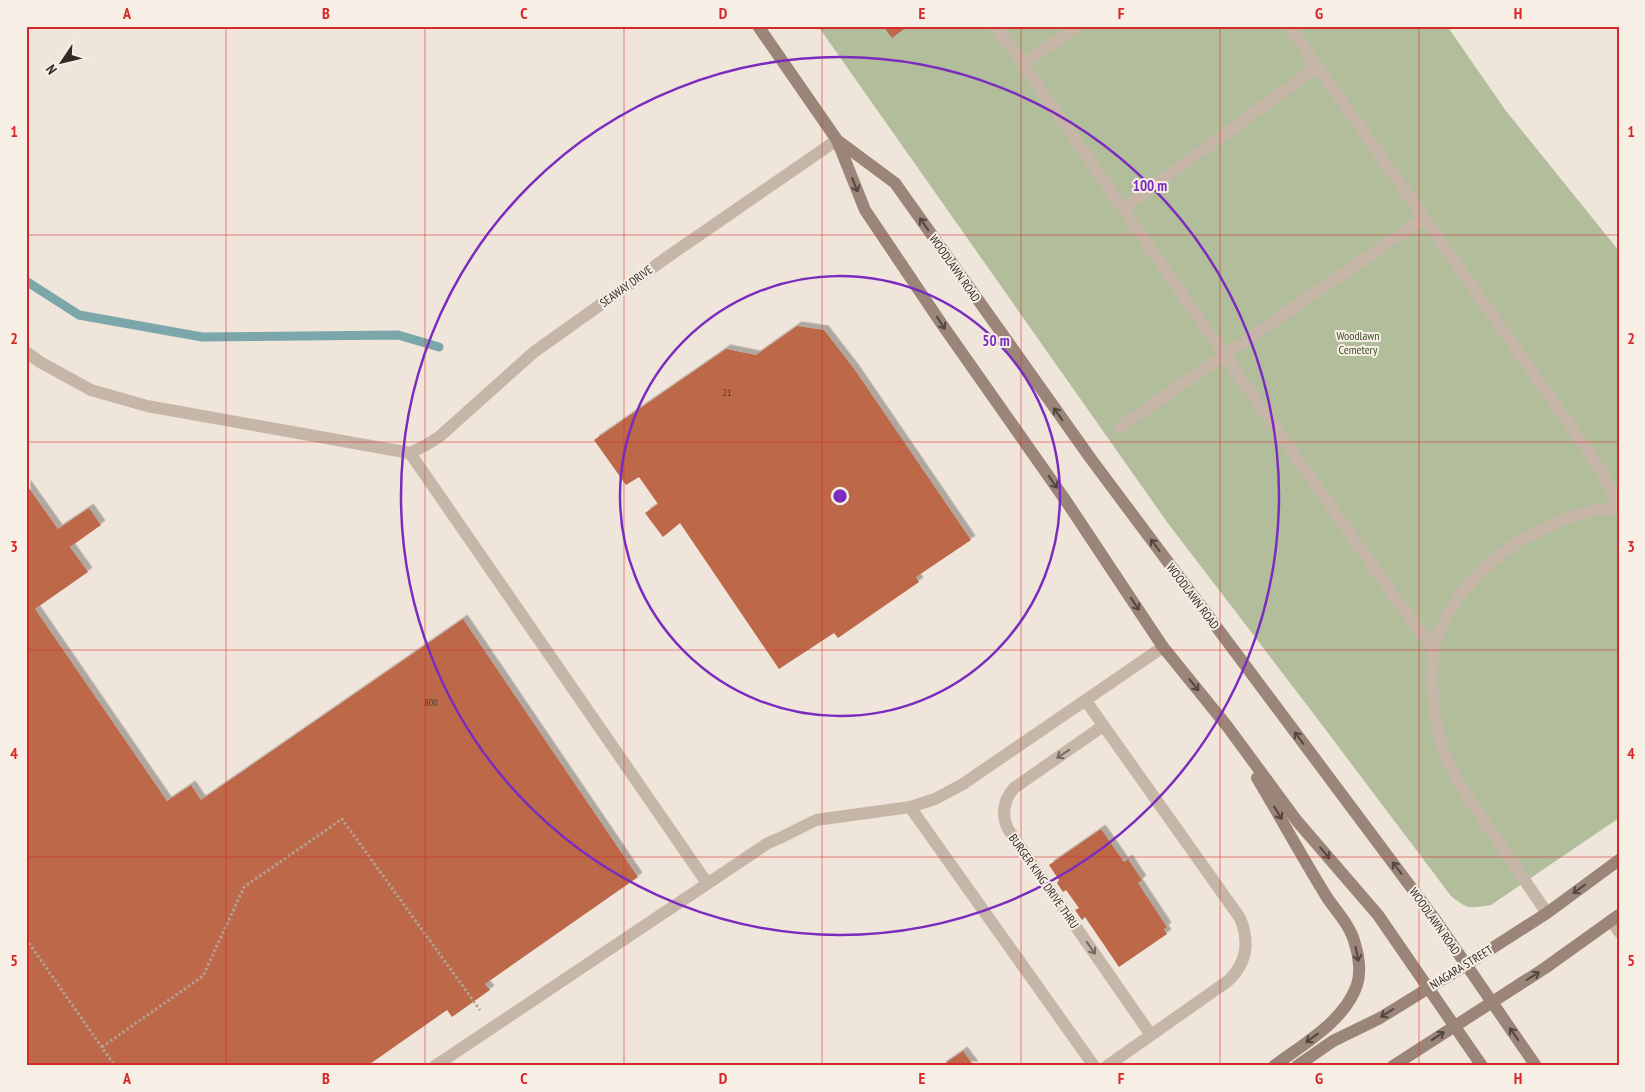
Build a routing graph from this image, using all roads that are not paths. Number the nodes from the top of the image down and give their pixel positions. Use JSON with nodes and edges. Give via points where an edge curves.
{"nodes":[{"id":1,"x":758,"y":26,"type":"edge"},
{"id":2,"x":995,"y":26,"type":"edge"},
{"id":3,"x":1077,"y":26,"type":"edge"},
{"id":4,"x":1289,"y":26,"type":"edge"},
{"id":5,"x":1023,"y":64,"type":"junction"},
{"id":6,"x":1317,"y":67,"type":"junction"},
{"id":7,"x":837,"y":140,"type":"junction"},
{"id":8,"x":1123,"y":208,"type":"junction"},
{"id":9,"x":1424,"y":218,"type":"junction"},
{"id":10,"x":26,"y":352,"type":"edge"},
{"id":11,"x":1225,"y":356,"type":"junction"},
{"id":12,"x":1120,"y":427,"type":"dead end"},
{"id":13,"x":410,"y":453,"type":"junction"},
{"id":14,"x":1619,"y":504,"type":"edge"},
{"id":15,"x":1619,"y":508,"type":"edge"},
{"id":16,"x":1163,"y":647,"type":"junction"},
{"id":17,"x":1433,"y":648,"type":"junction"},
{"id":18,"x":1086,"y":700,"type":"junction"},
{"id":19,"x":1103,"y":726,"type":"junction"},
{"id":20,"x":1227,"y":726,"type":"junction"},
{"id":21,"x":910,"y":807,"type":"junction"},
{"id":22,"x":1619,"y":860,"type":"edge"},
{"id":23,"x":707,"y":883,"type":"junction"},
{"id":24,"x":1546,"y":913,"type":"junction"},
{"id":25,"x":1615,"y":918,"type":"edge"},
{"id":26,"x":1619,"y":932,"type":"edge"},
{"id":27,"x":1466,"y":965,"type":"junction"},
{"id":28,"x":1429,"y":988,"type":"junction"},
{"id":29,"x":1492,"y":1002,"type":"junction"},
{"id":30,"x":1455,"y":1025,"type":"junction"},
{"id":31,"x":1151,"y":1035,"type":"junction"},
{"id":32,"x":435,"y":1066,"type":"edge"},
{"id":33,"x":1094,"y":1066,"type":"edge"},
{"id":34,"x":1107,"y":1066,"type":"edge"},
{"id":35,"x":1274,"y":1066,"type":"edge"},
{"id":36,"x":1297,"y":1066,"type":"edge"},
{"id":37,"x":1393,"y":1066,"type":"edge"},
{"id":38,"x":1482,"y":1066,"type":"edge"},
{"id":39,"x":1536,"y":1066,"type":"edge"}],
"edges":[{"from":1,"to":7,"type":"main road","name":"WOODLAWN ROAD"},
{"from":2,"to":5,"type":"street"},
{"from":3,"to":5,"type":"street"},
{"from":4,"to":6,"type":"street"},
{"from":5,"to":8,"type":"street"},
{"from":6,"to":8,"type":"street"},
{"from":6,"to":9,"type":"street"},
{"from":7,"to":13,"type":"street","name":"SEAWAY DRIVE","via":[[534,352],[439,437]]},
{"from":7,"to":16,"type":"main road","name":"WOODLAWN ROAD","one_way":true,"via":[[865,210]]},
{"from":27,"to":7,"type":"main road","name":"WOODLAWN ROAD","one_way":true,"via":[[1091,460],[895,183]]},
{"from":8,"to":11,"type":"street"},
{"from":9,"to":11,"type":"street"},
{"from":9,"to":14,"type":"street","via":[[1600,468]]},
{"from":10,"to":13,"type":"street","via":[[91,390],[147,406]]},
{"from":11,"to":12,"type":"street"},
{"from":11,"to":17,"type":"street"},
{"from":13,"to":23,"type":"street"},
{"from":15,"to":17,"type":"street","via":[[1567,518],[1506,550],[1456,600]]},
{"from":16,"to":18,"type":"street"},
{"from":16,"to":20,"type":"main road","name":"WOODLAWN ROAD","one_way":true},
{"from":17,"to":24,"type":"street","via":[[1435,717],[1443,751],[1461,787]]},
{"from":18,"to":19,"type":"street"},
{"from":18,"to":21,"type":"street","via":[[963,784],[935,799]]},
{"from":19,"to":31,"type":"street","via":[[1240,918],[1246,935],[1244,956],[1234,975]]},
{"from":19,"to":31,"type":"street","name":"BURGER KING DRIVE THRU","one_way":true,"via":[[1016,786],[1003,810],[1008,829]]},
{"from":20,"to":28,"type":"main road","name":"WOODLAWN ROAD","one_way":true,"via":[[1297,821],[1378,915]]},
{"from":20,"to":35,"type":"main road","one_way":true,"via":[[1347,925],[1359,965],[1357,985],[1336,1017]]},
{"from":21,"to":23,"type":"street","via":[[816,820],[768,842]]},
{"from":21,"to":33,"type":"street"},
{"from":22,"to":24,"type":"main road","name":"NIAGARA STREET","one_way":true},
{"from":23,"to":32,"type":"street"},
{"from":24,"to":27,"type":"main road","name":"NIAGARA STREET"},
{"from":25,"to":26,"type":"street"},
{"from":29,"to":25,"type":"main road","one_way":true},
{"from":27,"to":28,"type":"main road","name":"NIAGARA STREET"},
{"from":27,"to":29,"type":"main road","name":"WOODLAWN ROAD"},
{"from":28,"to":30,"type":"main road","name":"WOODLAWN ROAD"},
{"from":28,"to":36,"type":"main road","name":"NIAGARA STREET","one_way":true,"via":[[1380,1018],[1332,1041]]},
{"from":29,"to":30,"type":"main road"},
{"from":39,"to":29,"type":"main road","name":"WOODLAWN ROAD","one_way":true},
{"from":37,"to":30,"type":"main road","one_way":true},
{"from":30,"to":38,"type":"main road","name":"WOODLAWN ROAD"},
{"from":31,"to":34,"type":"street"}]}
